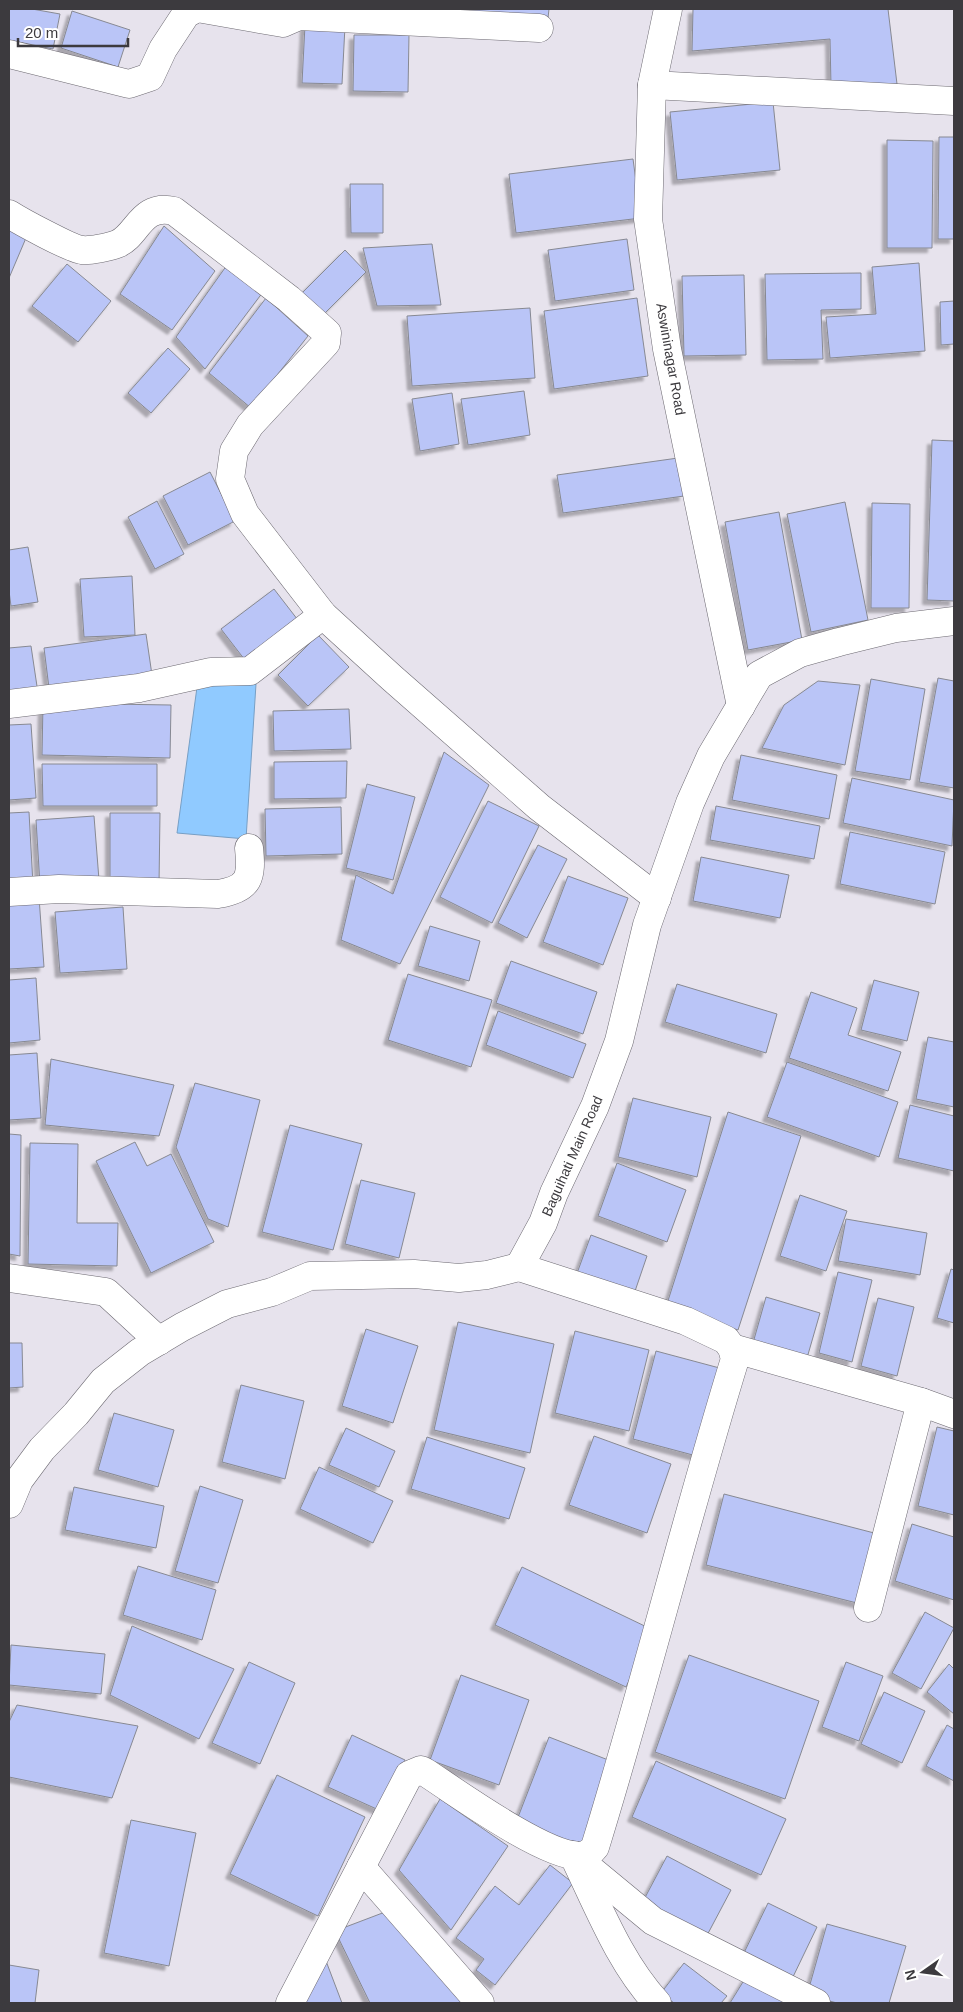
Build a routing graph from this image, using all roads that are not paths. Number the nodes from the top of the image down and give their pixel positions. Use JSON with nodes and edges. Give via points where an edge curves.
{"nodes":[{"id":1,"x":195,"y":9,"type":"edge"},
{"id":2,"x":203,"y":9,"type":"edge"},
{"id":3,"x":668,"y":9,"type":"edge"},
{"id":4,"x":539,"y":28,"type":"dead end"},
{"id":5,"x":9,"y":54,"type":"edge"},
{"id":6,"x":652,"y":85,"type":"junction"},
{"id":7,"x":954,"y":101,"type":"edge"},
{"id":8,"x":9,"y":214,"type":"edge"},
{"id":9,"x":323,"y":615,"type":"junction"},
{"id":10,"x":954,"y":621,"type":"edge"},
{"id":11,"x":9,"y":704,"type":"edge"},
{"id":12,"x":741,"y":706,"type":"junction"},
{"id":13,"x":249,"y":848,"type":"dead end"},
{"id":14,"x":9,"y":892,"type":"edge"},
{"id":15,"x":657,"y":898,"type":"junction"},
{"id":16,"x":519,"y":1267,"type":"junction"},
{"id":17,"x":9,"y":1278,"type":"edge"},
{"id":18,"x":159,"y":1341,"type":"junction"},
{"id":19,"x":732,"y":1348,"type":"junction"},
{"id":20,"x":921,"y":1402,"type":"junction"},
{"id":21,"x":954,"y":1414,"type":"edge"},
{"id":22,"x":9,"y":1504,"type":"edge"},
{"id":23,"x":868,"y":1608,"type":"dead end"},
{"id":24,"x":573,"y":1855,"type":"junction"},
{"id":25,"x":362,"y":1867,"type":"junction"},
{"id":26,"x":290,"y":2003,"type":"edge"},
{"id":27,"x":480,"y":2003,"type":"edge"},
{"id":28,"x":657,"y":2003,"type":"edge"},
{"id":29,"x":816,"y":2003,"type":"edge"}],
"edges":[{"from":1,"to":5,"type":"street","via":[[186,14],[163,49],[150,77],[140,82],[130,84]]},
{"from":2,"to":4,"type":"street","via":[[283,23],[299,16]]},
{"from":3,"to":6,"type":"street","name":"Aswininagar Road"},
{"from":6,"to":7,"type":"street"},
{"from":6,"to":12,"type":"street","name":"Aswininagar Road","via":[[648,219],[667,349]]},
{"from":8,"to":9,"type":"street","via":[[82,250],[118,244],[154,211],[174,211],[327,332],[326,344],[250,425],[234,452],[230,479],[245,514]]},
{"from":9,"to":11,"type":"street","via":[[250,671],[211,672],[139,688]]},
{"from":9,"to":15,"type":"street","via":[[539,807]]},
{"from":10,"to":12,"type":"street","name":"Baguihati Main Road","via":[[896,628],[800,653],[759,675]]},
{"from":12,"to":15,"type":"street","name":"Baguihati Main Road","via":[[697,787]]},
{"from":13,"to":14,"type":"street","via":[[252,869],[245,884],[235,892],[59,889]]},
{"from":15,"to":16,"type":"street","name":"Baguihati Main Road","via":[[646,925],[619,1041],[596,1106],[543,1223]]},
{"from":16,"to":18,"type":"street","via":[[459,1278],[414,1274],[310,1276],[272,1292],[228,1304]]},
{"from":16,"to":19,"type":"street","via":[[686,1321],[726,1340]]},
{"from":17,"to":18,"type":"street","via":[[106,1292]]},
{"from":18,"to":22,"type":"street","via":[[103,1382],[18,1480]]},
{"from":19,"to":20,"type":"street"},
{"from":19,"to":24,"type":"street","via":[[735,1359],[699,1476],[596,1847],[585,1855]]},
{"from":20,"to":21,"type":"street"},
{"from":20,"to":23,"type":"street"},
{"from":24,"to":25,"type":"street","via":[[503,1823],[421,1770],[409,1775]]},
{"from":24,"to":28,"type":"street","via":[[641,1986]]},
{"from":24,"to":29,"type":"street","via":[[653,1920]]},
{"from":25,"to":26,"type":"street"},
{"from":25,"to":27,"type":"street"}]}
